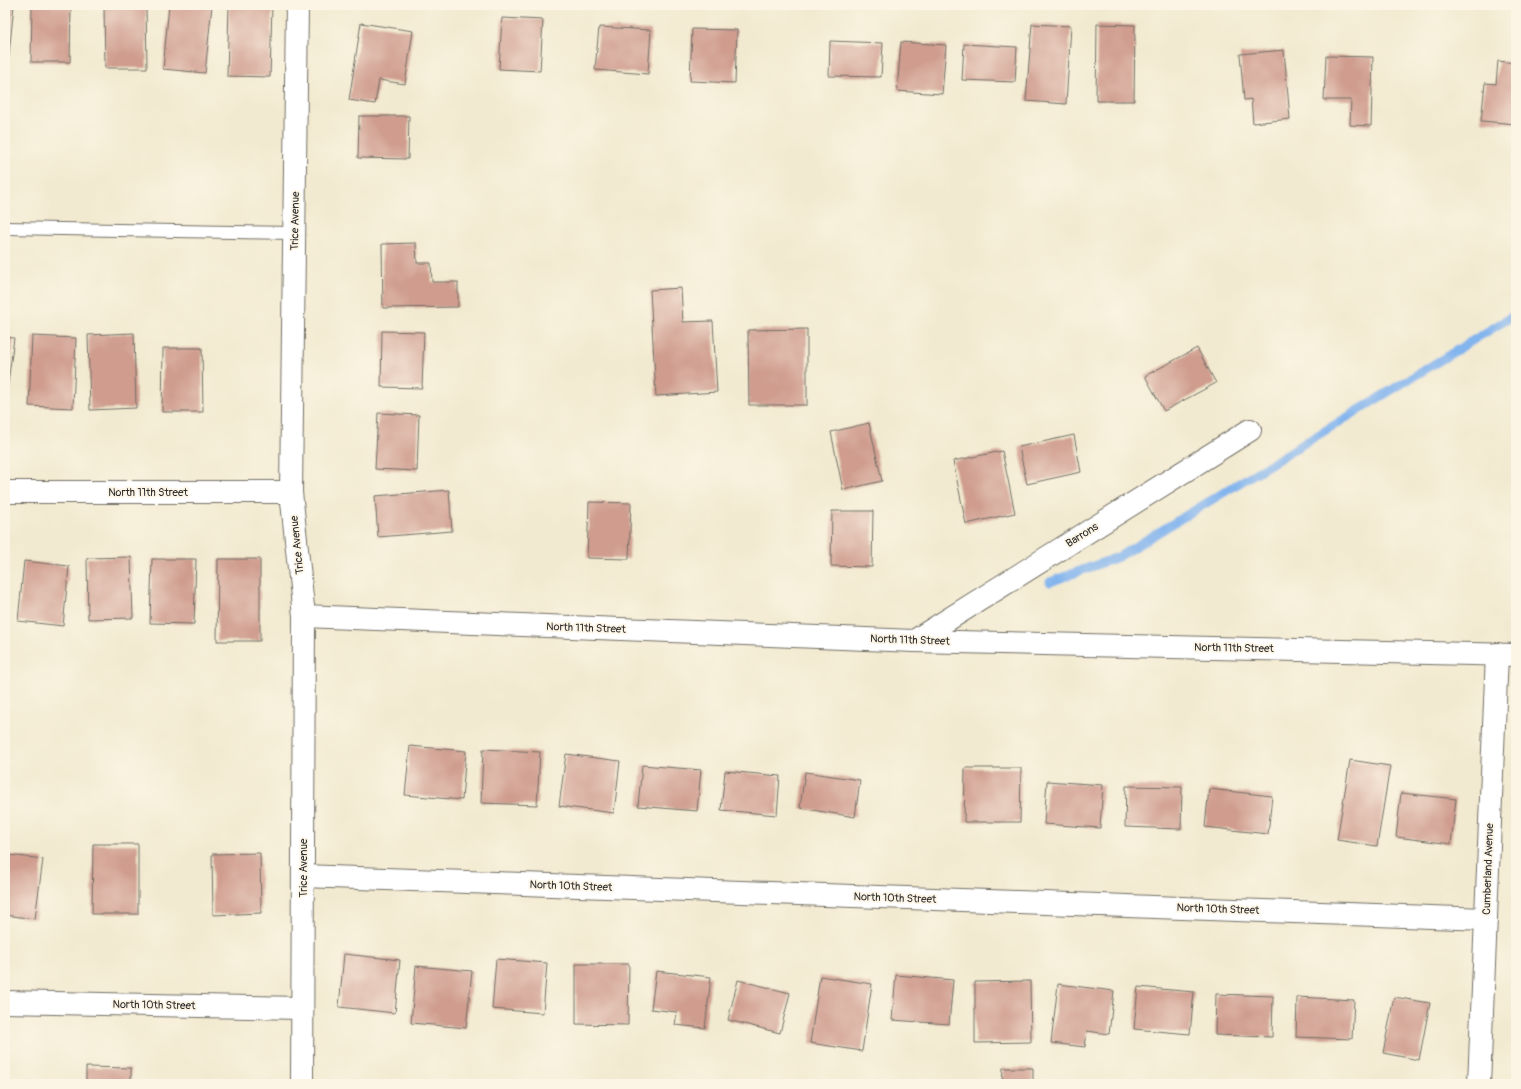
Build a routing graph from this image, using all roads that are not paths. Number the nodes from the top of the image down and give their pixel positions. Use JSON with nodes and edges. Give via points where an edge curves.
{"nodes":[{"id":1,"x":297,"y":5,"type":"edge"},
{"id":2,"x":5,"y":228,"type":"edge"},
{"id":3,"x":294,"y":233,"type":"junction"},
{"id":4,"x":1250,"y":430,"type":"dead end"},
{"id":5,"x":5,"y":492,"type":"edge"},
{"id":6,"x":291,"y":492,"type":"junction"},
{"id":7,"x":304,"y":616,"type":"junction"},
{"id":8,"x":914,"y":641,"type":"junction"},
{"id":9,"x":1506,"y":655,"type":"edge"},
{"id":10,"x":303,"y":876,"type":"junction"},
{"id":11,"x":1486,"y":919,"type":"junction"},
{"id":12,"x":5,"y":1002,"type":"edge"},
{"id":13,"x":302,"y":1008,"type":"junction"},
{"id":14,"x":302,"y":1084,"type":"edge"},
{"id":15,"x":1479,"y":1084,"type":"edge"}],
"edges":[{"from":1,"to":3,"type":"street","name":"Trice Avenue"},
{"from":2,"to":3,"type":"lane"},
{"from":3,"to":6,"type":"street","name":"Trice Avenue"},
{"from":4,"to":8,"type":"street","name":"Barrons"},
{"from":5,"to":6,"type":"street","name":"North 11th Street"},
{"from":6,"to":7,"type":"street","name":"Trice Avenue"},
{"from":7,"to":8,"type":"street","name":"North 11th Street"},
{"from":7,"to":10,"type":"street","name":"Trice Avenue"},
{"from":8,"to":9,"type":"street","name":"North 11th Street"},
{"from":9,"to":11,"type":"street","name":"Cumberland Avenue"},
{"from":10,"to":11,"type":"street","name":"North 10th Street"},
{"from":10,"to":13,"type":"street","name":"Trice Avenue"},
{"from":11,"to":15,"type":"street","name":"Cumberland Avenue"},
{"from":12,"to":13,"type":"street","name":"North 10th Street"},
{"from":13,"to":14,"type":"street","name":"Trice Avenue"}]}
